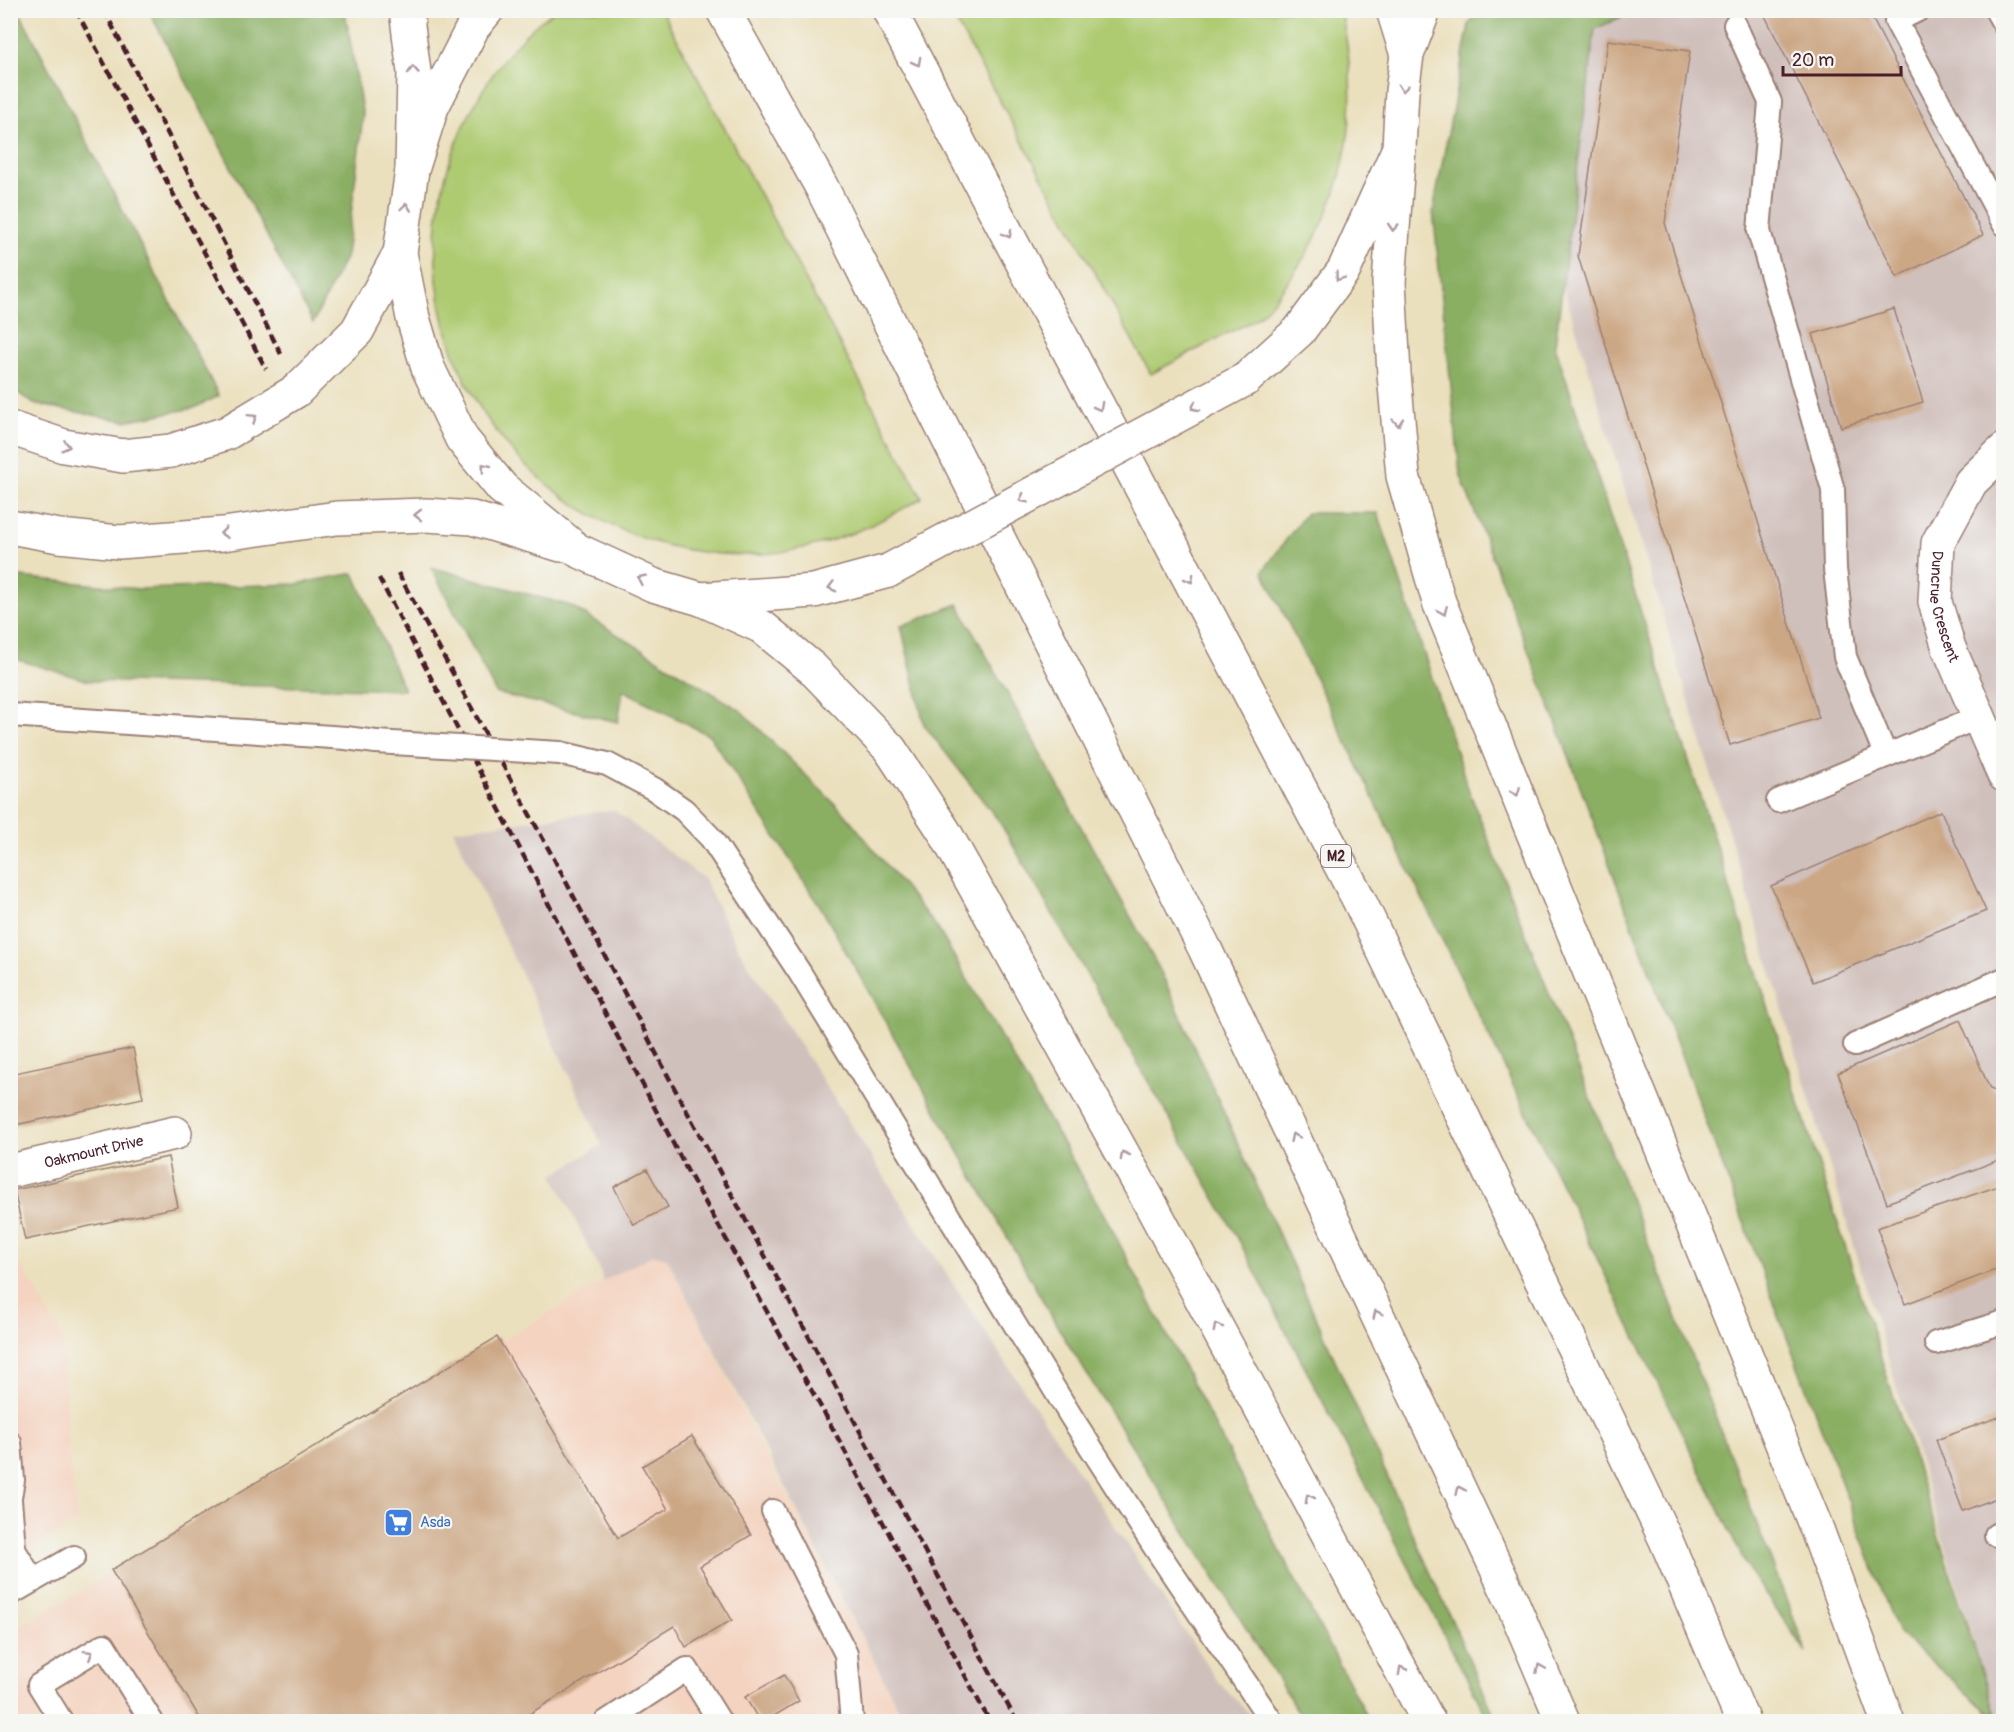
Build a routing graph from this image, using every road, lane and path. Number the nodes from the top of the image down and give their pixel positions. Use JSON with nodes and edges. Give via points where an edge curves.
{"nodes":[{"id":1,"x":406,"y":10,"type":"edge"},
{"id":2,"x":487,"y":10,"type":"edge"},
{"id":3,"x":723,"y":10,"type":"edge"},
{"id":4,"x":889,"y":10,"type":"edge"},
{"id":5,"x":1393,"y":10,"type":"edge"},
{"id":6,"x":1424,"y":10,"type":"edge"},
{"id":7,"x":1918,"y":10,"type":"edge"},
{"id":8,"x":1996,"y":10,"type":"edge"},
{"id":9,"x":2004,"y":24,"type":"edge"},
{"id":10,"x":1735,"y":25,"type":"dead end"},
{"id":11,"x":1407,"y":56,"type":"junction"},
{"id":12,"x":1399,"y":148,"type":"junction"},
{"id":13,"x":412,"y":171,"type":"junction"},
{"id":14,"x":2004,"y":224,"type":"edge"},
{"id":15,"x":400,"y":253,"type":"junction"},
{"id":16,"x":10,"y":428,"type":"edge"},
{"id":17,"x":2004,"y":450,"type":"edge"},
{"id":18,"x":10,"y":527,"type":"edge"},
{"id":19,"x":577,"y":550,"type":"junction"},
{"id":20,"x":701,"y":599,"type":"junction"},
{"id":21,"x":10,"y":715,"type":"edge"},
{"id":22,"x":1979,"y":717,"type":"junction"},
{"id":23,"x":1886,"y":756,"type":"junction"},
{"id":24,"x":2004,"y":775,"type":"edge"},
{"id":25,"x":1778,"y":801,"type":"dead end"},
{"id":26,"x":2004,"y":979,"type":"edge"},
{"id":27,"x":1855,"y":1045,"type":"dead end"},
{"id":28,"x":175,"y":1133,"type":"dead end"},
{"id":29,"x":10,"y":1171,"type":"edge"},
{"id":30,"x":2004,"y":1322,"type":"edge"},
{"id":31,"x":1936,"y":1343,"type":"dead end"},
{"id":32,"x":10,"y":1443,"type":"edge"},
{"id":33,"x":10,"y":1498,"type":"edge"},
{"id":34,"x":773,"y":1511,"type":"dead end"},
{"id":35,"x":12,"y":1545,"type":"edge"},
{"id":36,"x":74,"y":1557,"type":"dead end"},
{"id":37,"x":33,"y":1581,"type":"junction"},
{"id":38,"x":10,"y":1594,"type":"edge"},
{"id":39,"x":62,"y":1722,"type":"edge"},
{"id":40,"x":152,"y":1722,"type":"edge"},
{"id":41,"x":606,"y":1722,"type":"edge"},
{"id":42,"x":720,"y":1722,"type":"edge"},
{"id":43,"x":852,"y":1722,"type":"edge"},
{"id":44,"x":1272,"y":1722,"type":"edge"},
{"id":45,"x":1429,"y":1722,"type":"edge"},
{"id":46,"x":1563,"y":1722,"type":"edge"},
{"id":47,"x":1743,"y":1722,"type":"edge"},
{"id":48,"x":1888,"y":1722,"type":"edge"}],
"edges":[{"from":13,"to":1,"type":"main road","one_way":true,"via":[[414,72]]},
{"from":2,"to":13,"type":"main road","via":[[473,27],[432,107]]},
{"from":46,"to":3,"type":"main road","one_way":true,"via":[[1510,1597],[1206,949],[821,186]]},
{"from":4,"to":47,"type":"main road","number":"M2","one_way":true,"via":[[1359,900],[1665,1538]]},
{"from":5,"to":11,"type":"main road"},
{"from":6,"to":11,"type":"main road"},
{"from":7,"to":14,"type":"lane","via":[[1896,21]]},
{"from":8,"to":9,"type":"lane"},
{"from":10,"to":23,"type":"lane","via":[[1770,102],[1759,231],[1833,490],[1835,569],[1845,657]]},
{"from":11,"to":12,"type":"main road","one_way":true},
{"from":12,"to":20,"type":"main road","one_way":true,"bridge":true,"via":[[1344,270],[1299,331],[1246,380],[888,571],[814,591]]},
{"from":12,"to":48,"type":"main road","one_way":true,"via":[[1389,282],[1394,374],[1403,476],[1439,602],[1816,1527]]},
{"from":15,"to":13,"type":"main road","one_way":true},
{"from":16,"to":15,"type":"main road","one_way":true,"via":[[64,446],[123,456],[171,451],[227,433],[296,391],[357,331]]},
{"from":19,"to":15,"type":"main road","one_way":true,"via":[[502,488],[462,439],[428,368]]},
{"from":17,"to":22,"type":"main road","name":"Duncrue Crescent","via":[[1971,482],[1938,543],[1935,602],[1949,648]]},
{"from":19,"to":18,"type":"main road","one_way":true,"via":[[472,518],[426,515],[337,518],[223,534],[119,542]]},
{"from":20,"to":19,"type":"main road","one_way":true,"via":[[653,585]]},
{"from":45,"to":20,"type":"main road","one_way":true,"via":[[944,831],[890,749],[812,668],[762,627]]},
{"from":21,"to":44,"type":"lane","bridge":true,"via":[[560,753],[607,764],[684,810],[711,838],[800,973],[1072,1418]]},
{"from":22,"to":23,"type":"lane"},
{"from":22,"to":24,"type":"main road","name":"Duncrue Crescent"},
{"from":23,"to":25,"type":"lane"},
{"from":26,"to":27,"type":"lane"},
{"from":28,"to":29,"type":"main road","name":"Oakmount Drive"},
{"from":30,"to":31,"type":"lane"},
{"from":32,"to":33,"type":"lane"},
{"from":33,"to":35,"type":"lane"},
{"from":34,"to":43,"type":"lane","via":[[846,1654]]},
{"from":35,"to":37,"type":"lane"},
{"from":36,"to":37,"type":"lane"},
{"from":37,"to":38,"type":"lane"},
{"from":39,"to":40,"type":"lane","one_way":true,"via":[[39,1685],[105,1645]]},
{"from":41,"to":42,"type":"lane","via":[[687,1669]]}]}
